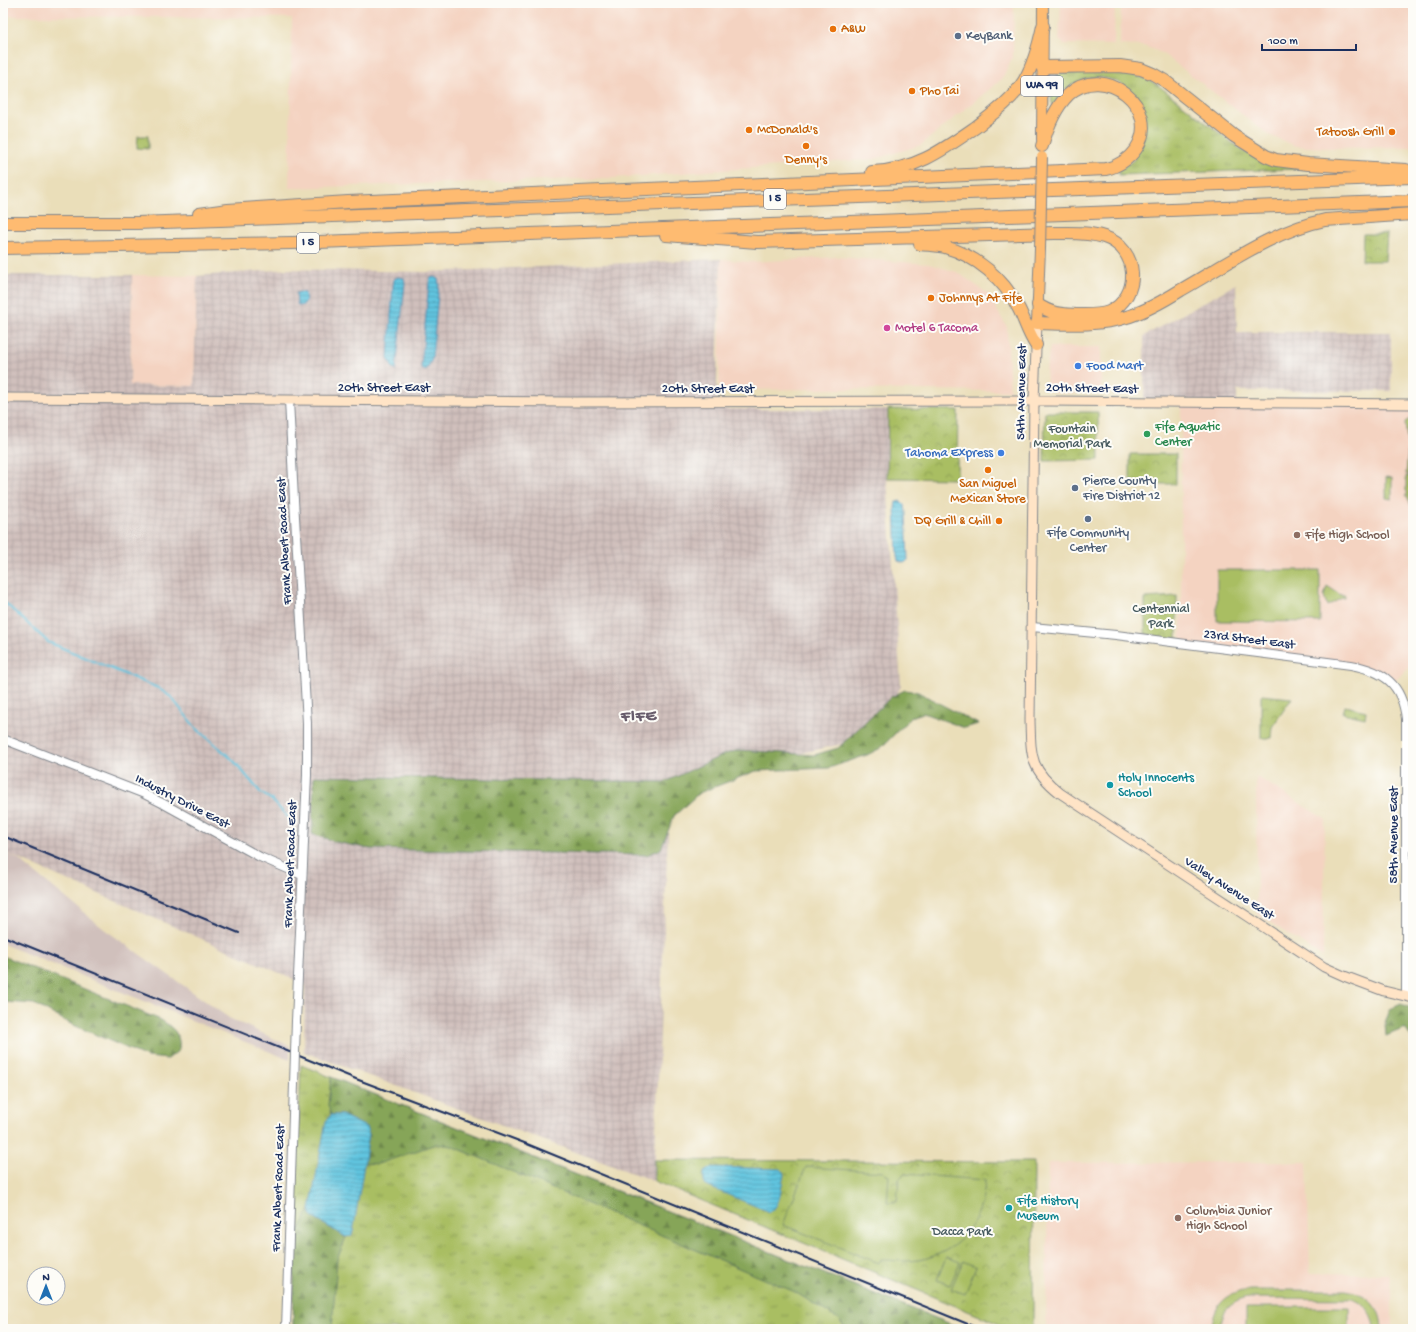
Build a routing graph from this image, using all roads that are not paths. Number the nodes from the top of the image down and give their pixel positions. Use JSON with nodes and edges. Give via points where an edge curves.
{"nodes":[{"id":1,"x":1043,"y":3,"type":"edge"},
{"id":2,"x":1051,"y":3,"type":"edge"},
{"id":3,"x":1043,"y":22,"type":"junction"},
{"id":4,"x":1042,"y":67,"type":"junction"},
{"id":5,"x":1042,"y":152,"type":"junction"},
{"id":6,"x":1413,"y":170,"type":"edge"},
{"id":7,"x":1413,"y":177,"type":"edge"},
{"id":8,"x":549,"y":192,"type":"junction"},
{"id":9,"x":1413,"y":201,"type":"edge"},
{"id":10,"x":1413,"y":214,"type":"edge"},
{"id":11,"x":3,"y":223,"type":"edge"},
{"id":12,"x":137,"y":223,"type":"junction"},
{"id":13,"x":613,"y":231,"type":"junction"},
{"id":14,"x":871,"y":239,"type":"junction"},
{"id":15,"x":3,"y":248,"type":"edge"},
{"id":16,"x":1038,"y":305,"type":"junction"},
{"id":17,"x":1037,"y":323,"type":"junction"},
{"id":18,"x":1036,"y":345,"type":"junction"},
{"id":19,"x":3,"y":398,"type":"edge"},
{"id":20,"x":289,"y":400,"type":"junction"},
{"id":21,"x":1034,"y":401,"type":"junction"},
{"id":22,"x":1413,"y":404,"type":"edge"},
{"id":23,"x":1032,"y":627,"type":"junction"},
{"id":24,"x":1388,"y":680,"type":"joint"},
{"id":25,"x":3,"y":739,"type":"edge"},
{"id":26,"x":1043,"y":779,"type":"joint"},
{"id":27,"x":302,"y":875,"type":"junction"},
{"id":28,"x":1410,"y":997,"type":"edge"},
{"id":29,"x":286,"y":1329,"type":"edge"}],
"edges":[{"from":1,"to":3,"type":"main road","name":"54th Avenue East","number":"WA 99"},
{"from":2,"to":3,"type":"main road"},
{"from":3,"to":4,"type":"main road","name":"54th Avenue East","number":"WA 99"},
{"from":3,"to":8,"type":"highway","via":[[1030,69],[1011,97],[947,148],[921,161],[897,169],[874,172],[677,181]]},
{"from":4,"to":5,"type":"main road","name":"54th Avenue East","number":"WA 99"},
{"from":4,"to":6,"type":"highway","via":[[1120,66],[1152,74],[1178,90],[1234,136],[1276,160]]},
{"from":5,"to":8,"type":"highway","via":[[1046,132],[1057,110],[1068,95],[1082,86],[1102,84],[1118,88],[1134,102],[1142,123],[1137,147],[1124,162],[1106,169]]},
{"from":5,"to":16,"type":"main road","name":"54th Avenue East","number":"WA 99","bridge":true},
{"from":7,"to":12,"type":"highway","number":"I 5"},
{"from":8,"to":12,"type":"highway","via":[[228,210]]},
{"from":9,"to":13,"type":"highway","number":"I 5"},
{"from":10,"to":17,"type":"highway","via":[[1312,223],[1266,241],[1146,310],[1130,316],[1091,323]]},
{"from":11,"to":12,"type":"highway","number":"I 5"},
{"from":13,"to":14,"type":"highway","via":[[757,242]]},
{"from":13,"to":15,"type":"highway","number":"I 5","via":[[292,243]]},
{"from":14,"to":16,"type":"highway","via":[[1081,234],[1110,239],[1125,252],[1132,266],[1132,282],[1126,296],[1116,308],[1101,314],[1055,314]]},
{"from":14,"to":18,"type":"highway","via":[[945,247],[977,261],[1001,282],[1011,296]]},
{"from":16,"to":17,"type":"main road","name":"54th Avenue East"},
{"from":17,"to":18,"type":"main road","name":"54th Avenue East"},
{"from":18,"to":21,"type":"main road","name":"54th Avenue East"},
{"from":19,"to":20,"type":"main road","name":"20th Street East"},
{"from":20,"to":21,"type":"main road","name":"20th Street East"},
{"from":20,"to":27,"type":"street","name":"Frank Albert Road East","via":[[308,723]]},
{"from":21,"to":22,"type":"main road","name":"20th Street East"},
{"from":21,"to":23,"type":"main road","name":"54th Avenue East"},
{"from":23,"to":24,"type":"street","name":"23rd Street East","via":[[1351,665],[1371,669]]},
{"from":23,"to":26,"type":"main road","name":"54th Avenue East","via":[[1031,746],[1034,761]]},
{"from":24,"to":28,"type":"street","name":"58th Avenue East","via":[[1400,697],[1406,719]]},
{"from":25,"to":27,"type":"street","name":"Industry Drive East","via":[[142,793],[260,857]]},
{"from":26,"to":28,"type":"main road","name":"Valley Avenue East","via":[[1060,793],[1324,967],[1384,991]]},
{"from":27,"to":29,"type":"street","name":"Frank Albert Road East","bridge":true}]}
